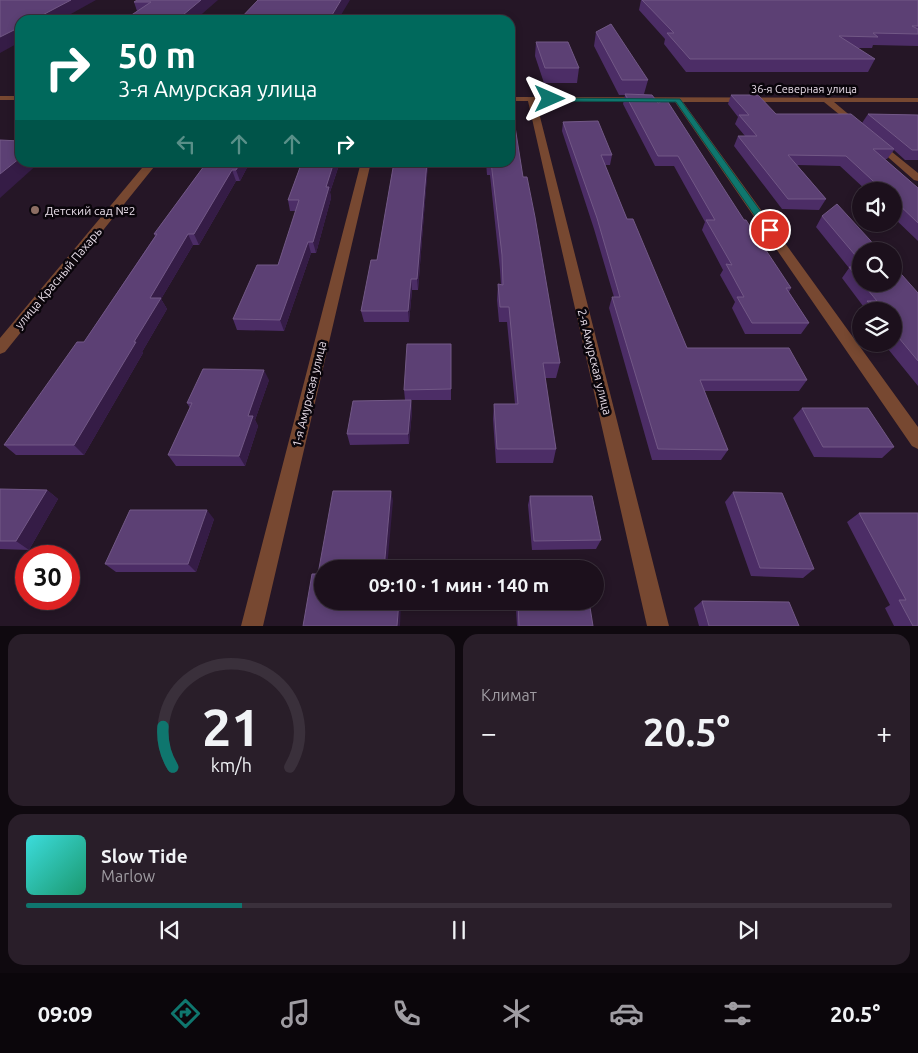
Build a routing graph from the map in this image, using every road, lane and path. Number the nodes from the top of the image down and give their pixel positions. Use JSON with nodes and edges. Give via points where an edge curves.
{"nodes":[{"id":1,"x":0,"y":98,"type":"edge"},
{"id":2,"x":15,"y":98,"type":"edge"},
{"id":3,"x":515,"y":99,"type":"edge"},
{"id":4,"x":531,"y":99,"type":"junction"},
{"id":5,"x":678,"y":100,"type":"junction"},
{"id":6,"x":826,"y":100,"type":"junction"},
{"id":7,"x":918,"y":100,"type":"edge"},
{"id":8,"x":149,"y":167,"type":"edge"},
{"id":9,"x":365,"y":167,"type":"edge"},
{"id":10,"x":918,"y":178,"type":"edge"},
{"id":11,"x":0,"y":348,"type":"edge"},
{"id":12,"x":918,"y":441,"type":"edge"},
{"id":13,"x":252,"y":626,"type":"edge"},
{"id":14,"x":658,"y":626,"type":"edge"}],
"edges":[{"from":1,"to":2,"type":"street"},
{"from":3,"to":4,"type":"street","name":"36-я Северная улица"},
{"from":4,"to":5,"type":"street","name":"36-я Северная улица"},
{"from":4,"to":14,"type":"street","name":"2-я Амурская улица"},
{"from":5,"to":6,"type":"street","name":"36-я Северная улица"},
{"from":5,"to":12,"type":"street"},
{"from":6,"to":7,"type":"street","name":"36-я Северная улица"},
{"from":6,"to":10,"type":"street"},
{"from":8,"to":11,"type":"street","name":"улица Красный Пахарь"},
{"from":9,"to":13,"type":"street","name":"1-я Амурская улица"}]}
